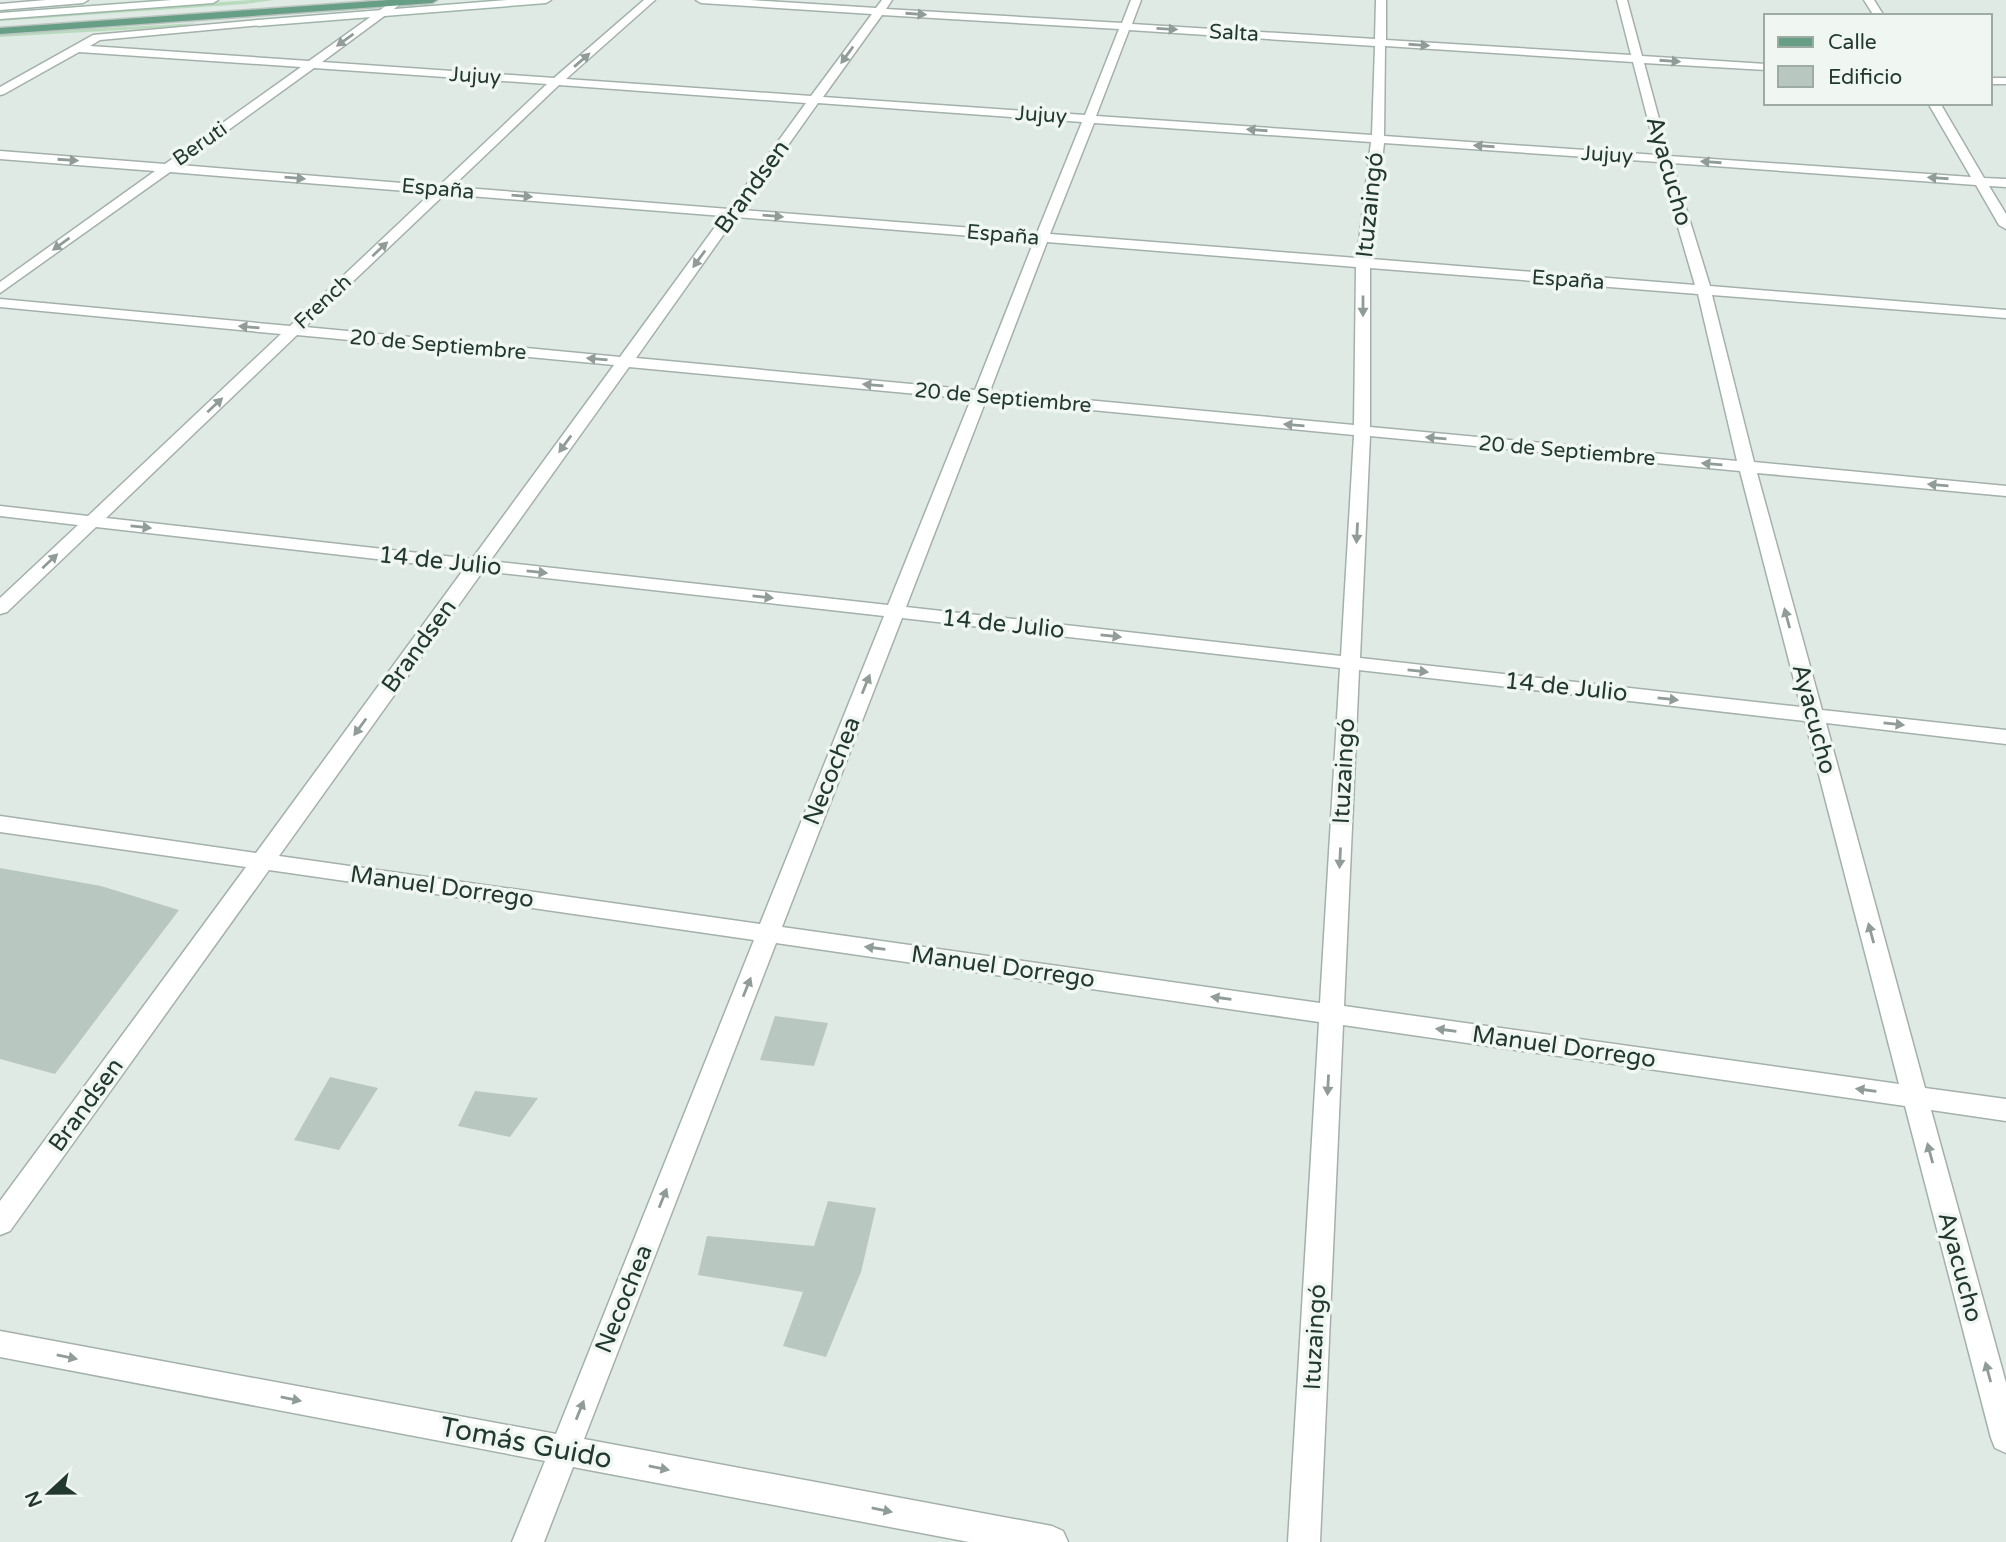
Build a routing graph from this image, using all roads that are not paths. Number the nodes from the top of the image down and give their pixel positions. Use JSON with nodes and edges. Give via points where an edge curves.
{"nodes":[{"id":1,"x":83,"y":0,"type":"edge"},
{"id":2,"x":213,"y":0,"type":"edge"},
{"id":3,"x":298,"y":0,"type":"edge"},
{"id":4,"x":337,"y":0,"type":"edge"},
{"id":5,"x":432,"y":0,"type":"edge"},
{"id":6,"x":547,"y":0,"type":"edge"},
{"id":7,"x":650,"y":0,"type":"edge"},
{"id":8,"x":701,"y":0,"type":"edge"},
{"id":9,"x":1136,"y":0,"type":"edge"},
{"id":10,"x":1381,"y":0,"type":"edge"},
{"id":11,"x":1622,"y":0,"type":"edge"},
{"id":12,"x":399,"y":1,"type":"edge"},
{"id":13,"x":279,"y":4,"type":"junction"},
{"id":14,"x":883,"y":6,"type":"edge"},
{"id":15,"x":0,"y":7,"type":"edge"},
{"id":16,"x":382,"y":14,"type":"junction"},
{"id":17,"x":0,"y":16,"type":"edge"},
{"id":18,"x":209,"y":18,"type":"junction"},
{"id":19,"x":258,"y":23,"type":"junction"},
{"id":20,"x":0,"y":24,"type":"edge"},
{"id":21,"x":1125,"y":27,"type":"junction"},
{"id":22,"x":0,"y":31,"type":"edge"},
{"id":23,"x":1380,"y":42,"type":"junction"},
{"id":24,"x":76,"y":48,"type":"junction"},
{"id":25,"x":1637,"y":59,"type":"junction"},
{"id":26,"x":312,"y":64,"type":"junction"},
{"id":27,"x":1764,"y":67,"type":"edge"},
{"id":28,"x":557,"y":81,"type":"junction"},
{"id":29,"x":0,"y":92,"type":"edge"},
{"id":30,"x":815,"y":99,"type":"junction"},
{"id":31,"x":1935,"y":105,"type":"edge"},
{"id":32,"x":1089,"y":118,"type":"junction"},
{"id":33,"x":1378,"y":139,"type":"junction"},
{"id":34,"x":0,"y":155,"type":"edge"},
{"id":35,"x":1664,"y":159,"type":"junction"},
{"id":36,"x":167,"y":167,"type":"junction"},
{"id":37,"x":1979,"y":181,"type":"junction"},
{"id":38,"x":2006,"y":183,"type":"edge"},
{"id":39,"x":442,"y":190,"type":"junction"},
{"id":40,"x":733,"y":213,"type":"junction"},
{"id":41,"x":2006,"y":225,"type":"edge"},
{"id":42,"x":1042,"y":238,"type":"junction"},
{"id":43,"x":1363,"y":264,"type":"junction"},
{"id":44,"x":0,"y":289,"type":"edge"},
{"id":45,"x":1704,"y":290,"type":"junction"},
{"id":46,"x":0,"y":303,"type":"edge"},
{"id":47,"x":2006,"y":314,"type":"edge"},
{"id":48,"x":293,"y":331,"type":"junction"},
{"id":49,"x":625,"y":362,"type":"junction"},
{"id":50,"x":980,"y":396,"type":"junction"},
{"id":51,"x":1362,"y":431,"type":"junction"},
{"id":52,"x":1747,"y":467,"type":"junction"},
{"id":53,"x":2006,"y":491,"type":"edge"},
{"id":54,"x":0,"y":511,"type":"edge"},
{"id":55,"x":92,"y":522,"type":"junction"},
{"id":56,"x":477,"y":565,"type":"junction"},
{"id":57,"x":0,"y":608,"type":"edge"},
{"id":58,"x":895,"y":612,"type":"junction"},
{"id":59,"x":1350,"y":663,"type":"junction"},
{"id":60,"x":1813,"y":715,"type":"junction"},
{"id":61,"x":2006,"y":737,"type":"edge"},
{"id":62,"x":0,"y":824,"type":"edge"},
{"id":63,"x":262,"y":861,"type":"junction"},
{"id":64,"x":768,"y":933,"type":"junction"},
{"id":65,"x":1331,"y":1014,"type":"junction"},
{"id":66,"x":1915,"y":1097,"type":"junction"},
{"id":67,"x":2006,"y":1110,"type":"edge"},
{"id":68,"x":0,"y":1223,"type":"edge"},
{"id":69,"x":0,"y":1344,"type":"edge"},
{"id":70,"x":2006,"y":1438,"type":"edge"},
{"id":71,"x":564,"y":1450,"type":"junction"},
{"id":72,"x":528,"y":1542,"type":"edge"},
{"id":73,"x":1052,"y":1542,"type":"edge"},
{"id":74,"x":1304,"y":1542,"type":"edge"}],
"edges":[{"from":1,"to":15,"type":"street"},
{"from":2,"to":17,"type":"street"},
{"from":3,"to":13,"type":"main road"},
{"from":4,"to":13,"type":"main road"},
{"from":5,"to":12,"type":"main road"},
{"from":6,"to":16,"type":"street"},
{"from":28,"to":7,"type":"street","name":"French","one_way":true},
{"from":8,"to":14,"type":"street","name":"Salta"},
{"from":9,"to":21,"type":"street","name":"Necochea"},
{"from":10,"to":23,"type":"street","name":"Ituzaingó"},
{"from":11,"to":25,"type":"street","name":"Ayacucho"},
{"from":12,"to":16,"type":"street","name":"Beruti"},
{"from":12,"to":18,"type":"main road"},
{"from":13,"to":20,"type":"main road"},
{"from":14,"to":21,"type":"street","name":"Salta","one_way":true},
{"from":14,"to":30,"type":"street","name":"Brandsen","one_way":true},
{"from":16,"to":19,"type":"street"},
{"from":16,"to":26,"type":"street","name":"Beruti","one_way":true},
{"from":18,"to":19,"type":"main road"},
{"from":18,"to":22,"type":"main road"},
{"from":19,"to":24,"type":"street","via":[[97,37]]},
{"from":21,"to":23,"type":"street","name":"Salta","one_way":true},
{"from":21,"to":32,"type":"street","name":"Necochea"},
{"from":23,"to":25,"type":"street","name":"Salta","one_way":true},
{"from":23,"to":33,"type":"street","name":"Ituzaingó"},
{"from":24,"to":26,"type":"street","name":"Jujuy"},
{"from":24,"to":29,"type":"street"},
{"from":25,"to":27,"type":"street","name":"Salta","one_way":true},
{"from":25,"to":35,"type":"street","name":"Ayacucho"},
{"from":26,"to":28,"type":"street","name":"Jujuy"},
{"from":26,"to":36,"type":"street","name":"Beruti"},
{"from":28,"to":30,"type":"street","name":"Jujuy"},
{"from":28,"to":39,"type":"street","name":"French"},
{"from":30,"to":32,"type":"street","name":"Jujuy"},
{"from":30,"to":40,"type":"street","name":"Brandsen"},
{"from":31,"to":37,"type":"street"},
{"from":33,"to":32,"type":"street","name":"Jujuy","one_way":true},
{"from":32,"to":42,"type":"street","name":"Necochea"},
{"from":35,"to":33,"type":"street","name":"Jujuy","one_way":true},
{"from":33,"to":43,"type":"street","name":"Ituzaingó"},
{"from":34,"to":36,"type":"street","name":"España","one_way":true},
{"from":37,"to":35,"type":"street","name":"Jujuy","one_way":true},
{"from":35,"to":45,"type":"street","name":"Ayacucho"},
{"from":36,"to":39,"type":"street","name":"España","one_way":true},
{"from":36,"to":44,"type":"street","name":"Beruti","one_way":true},
{"from":37,"to":38,"type":"street","name":"Jujuy"},
{"from":37,"to":41,"type":"street"},
{"from":39,"to":40,"type":"street","name":"España","one_way":true},
{"from":48,"to":39,"type":"street","name":"French","one_way":true},
{"from":40,"to":42,"type":"street","name":"España","one_way":true},
{"from":40,"to":49,"type":"street","name":"Brandsen","one_way":true},
{"from":42,"to":43,"type":"street","name":"España"},
{"from":42,"to":50,"type":"street","name":"Necochea"},
{"from":43,"to":45,"type":"street","name":"España"},
{"from":43,"to":51,"type":"street","name":"Ituzaingó","one_way":true},
{"from":45,"to":47,"type":"street","name":"España"},
{"from":45,"to":52,"type":"street","name":"Ayacucho"},
{"from":48,"to":46,"type":"street","name":"20 de Septiembre","one_way":true},
{"from":49,"to":48,"type":"street","name":"20 de Septiembre","one_way":true},
{"from":55,"to":48,"type":"street","name":"French","one_way":true},
{"from":50,"to":49,"type":"street","name":"20 de Septiembre","one_way":true},
{"from":49,"to":56,"type":"street","name":"Brandsen","one_way":true},
{"from":51,"to":50,"type":"street","name":"20 de Septiembre","one_way":true},
{"from":50,"to":58,"type":"street","name":"Necochea"},
{"from":52,"to":51,"type":"street","name":"20 de Septiembre","one_way":true},
{"from":51,"to":59,"type":"street","name":"Ituzaingó","one_way":true},
{"from":53,"to":52,"type":"street","name":"20 de Septiembre","one_way":true},
{"from":60,"to":52,"type":"street","name":"Ayacucho","one_way":true},
{"from":54,"to":55,"type":"street","name":"14 de Julio"},
{"from":55,"to":56,"type":"street","name":"14 de Julio","one_way":true},
{"from":57,"to":55,"type":"street","name":"French","one_way":true},
{"from":56,"to":58,"type":"street","name":"14 de Julio","one_way":true},
{"from":56,"to":63,"type":"street","name":"Brandsen","one_way":true},
{"from":58,"to":59,"type":"street","name":"14 de Julio","one_way":true},
{"from":64,"to":58,"type":"street","name":"Necochea","one_way":true},
{"from":59,"to":60,"type":"street","name":"14 de Julio","one_way":true},
{"from":59,"to":65,"type":"street","name":"Ituzaingó","one_way":true},
{"from":60,"to":61,"type":"street","name":"14 de Julio","one_way":true},
{"from":66,"to":60,"type":"street","name":"Ayacucho","one_way":true},
{"from":62,"to":63,"type":"street","name":"Manuel Dorrego"},
{"from":63,"to":64,"type":"street","name":"Manuel Dorrego"},
{"from":63,"to":68,"type":"street","name":"Brandsen"},
{"from":65,"to":64,"type":"street","name":"Manuel Dorrego","one_way":true},
{"from":71,"to":64,"type":"street","name":"Necochea","one_way":true},
{"from":66,"to":65,"type":"street","name":"Manuel Dorrego","one_way":true},
{"from":65,"to":74,"type":"street","name":"Ituzaingó","one_way":true},
{"from":66,"to":67,"type":"street","name":"Manuel Dorrego"},
{"from":70,"to":66,"type":"street","name":"Ayacucho","one_way":true},
{"from":69,"to":71,"type":"street","name":"Tomás Guido","one_way":true},
{"from":71,"to":72,"type":"street","name":"Necochea"},
{"from":71,"to":73,"type":"street","name":"Tomás Guido","one_way":true}]}
